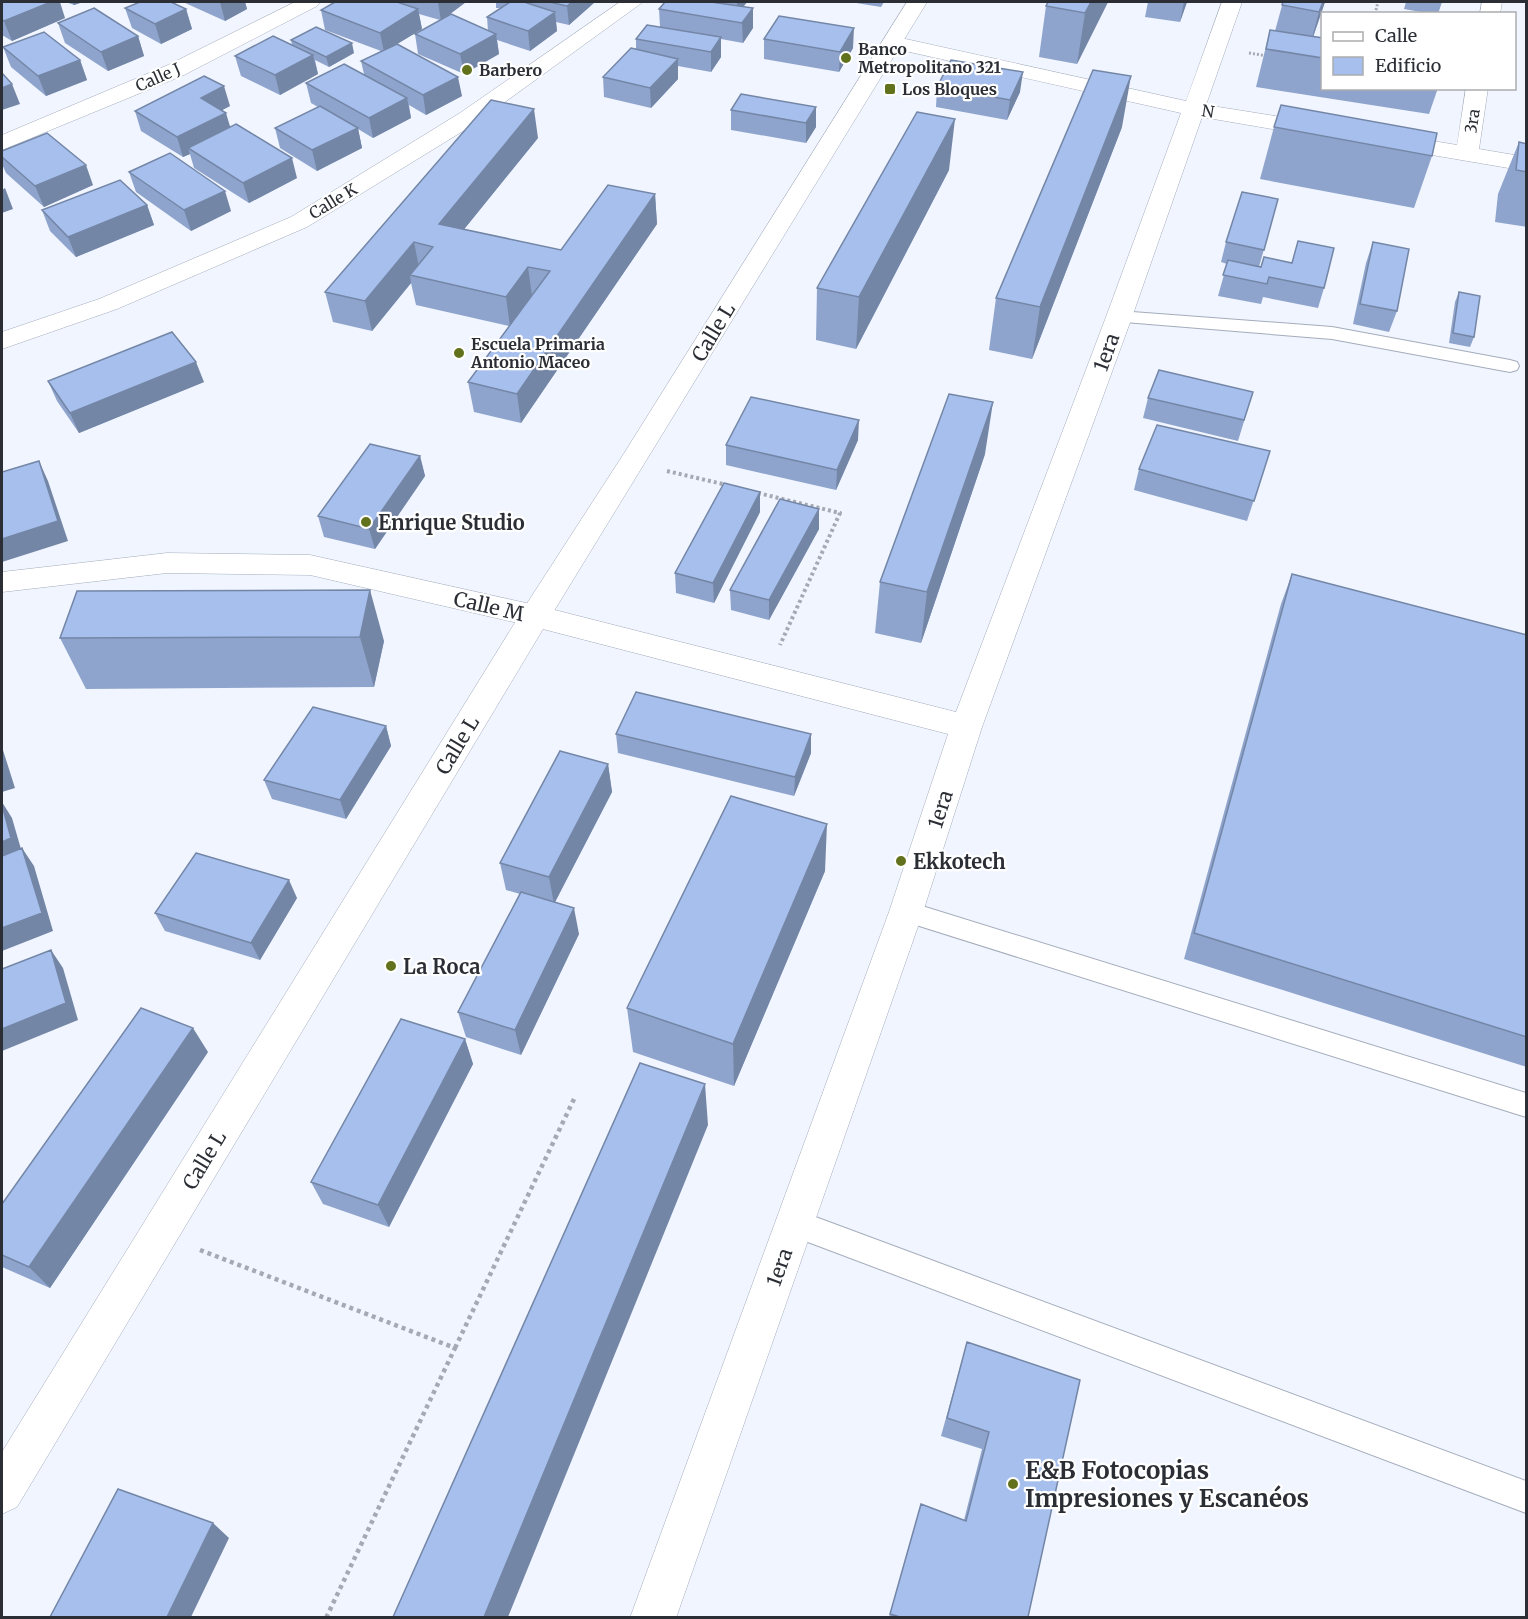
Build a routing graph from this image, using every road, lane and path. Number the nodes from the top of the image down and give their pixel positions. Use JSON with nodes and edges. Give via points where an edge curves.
{"nodes":[{"id":1,"x":310,"y":2,"type":"edge"},
{"id":2,"x":633,"y":2,"type":"edge"},
{"id":3,"x":917,"y":2,"type":"edge"},
{"id":4,"x":1232,"y":2,"type":"edge"},
{"id":5,"x":892,"y":42,"type":"junction"},
{"id":6,"x":1216,"y":47,"type":"junction"},
{"id":7,"x":1269,"y":56,"type":"edge"},
{"id":8,"x":1477,"y":90,"type":"edge"},
{"id":9,"x":1193,"y":109,"type":"junction"},
{"id":10,"x":1341,"y":133,"type":"edge"},
{"id":11,"x":1376,"y":139,"type":"edge"},
{"id":12,"x":2,"y":143,"type":"edge"},
{"id":13,"x":1467,"y":154,"type":"junction"},
{"id":14,"x":1527,"y":164,"type":"edge"},
{"id":15,"x":1119,"y":317,"type":"junction"},
{"id":16,"x":2,"y":341,"type":"edge"},
{"id":17,"x":1510,"y":366,"type":"dead end"},
{"id":18,"x":633,"y":462,"type":"junction"},
{"id":19,"x":736,"y":488,"type":"edge"},
{"id":20,"x":748,"y":490,"type":"edge"},
{"id":21,"x":2,"y":582,"type":"edge"},
{"id":22,"x":535,"y":616,"type":"junction"},
{"id":23,"x":766,"y":675,"type":"junction"},
{"id":24,"x":966,"y":727,"type":"junction"},
{"id":25,"x":906,"y":912,"type":"junction"},
{"id":26,"x":574,"y":1099,"type":"dead end"},
{"id":27,"x":1527,"y":1105,"type":"edge"},
{"id":28,"x":794,"y":1223,"type":"junction"},
{"id":29,"x":159,"y":1234,"type":"junction"},
{"id":30,"x":455,"y":1348,"type":"junction"},
{"id":31,"x":2,"y":1492,"type":"edge"},
{"id":32,"x":1527,"y":1497,"type":"edge"},
{"id":33,"x":326,"y":1617,"type":"edge"},
{"id":34,"x":653,"y":1617,"type":"edge"}],
"edges":[{"from":1,"to":12,"type":"street","name":"Calle J","via":[[176,70]]},
{"from":2,"to":16,"type":"street","name":"Calle K","via":[[468,118],[299,222],[108,304]]},
{"from":3,"to":5,"type":"street","name":"Calle L"},
{"from":4,"to":6,"type":"street","name":"1era"},
{"from":5,"to":9,"type":"street","name":"N"},
{"from":5,"to":18,"type":"street","name":"Calle L"},
{"from":6,"to":7,"type":"path"},
{"from":6,"to":9,"type":"street","name":"1era"},
{"from":8,"to":13,"type":"street","name":"3ra"},
{"from":9,"to":10,"type":"street","name":"N"},
{"from":9,"to":15,"type":"street","name":"1era"},
{"from":11,"to":13,"type":"street"},
{"from":13,"to":14,"type":"street"},
{"from":15,"to":17,"type":"lane","via":[[1332,333]]},
{"from":15,"to":24,"type":"street","name":"1era"},
{"from":18,"to":19,"type":"path"},
{"from":18,"to":22,"type":"street","name":"Calle L"},
{"from":20,"to":23,"type":"path","via":[[840,513]]},
{"from":21,"to":22,"type":"street","name":"Calle M","via":[[167,562],[310,565]]},
{"from":22,"to":23,"type":"street","name":"Calle M"},
{"from":22,"to":29,"type":"street","name":"Calle L"},
{"from":23,"to":24,"type":"street","name":"Calle M"},
{"from":24,"to":25,"type":"street","name":"1era"},
{"from":25,"to":27,"type":"lane"},
{"from":25,"to":28,"type":"street","name":"1era"},
{"from":26,"to":30,"type":"path"},
{"from":28,"to":32,"type":"lane"},
{"from":28,"to":34,"type":"street","name":"1era"},
{"from":29,"to":30,"type":"path"},
{"from":29,"to":31,"type":"street","name":"Calle L"},
{"from":30,"to":33,"type":"path"}]}
